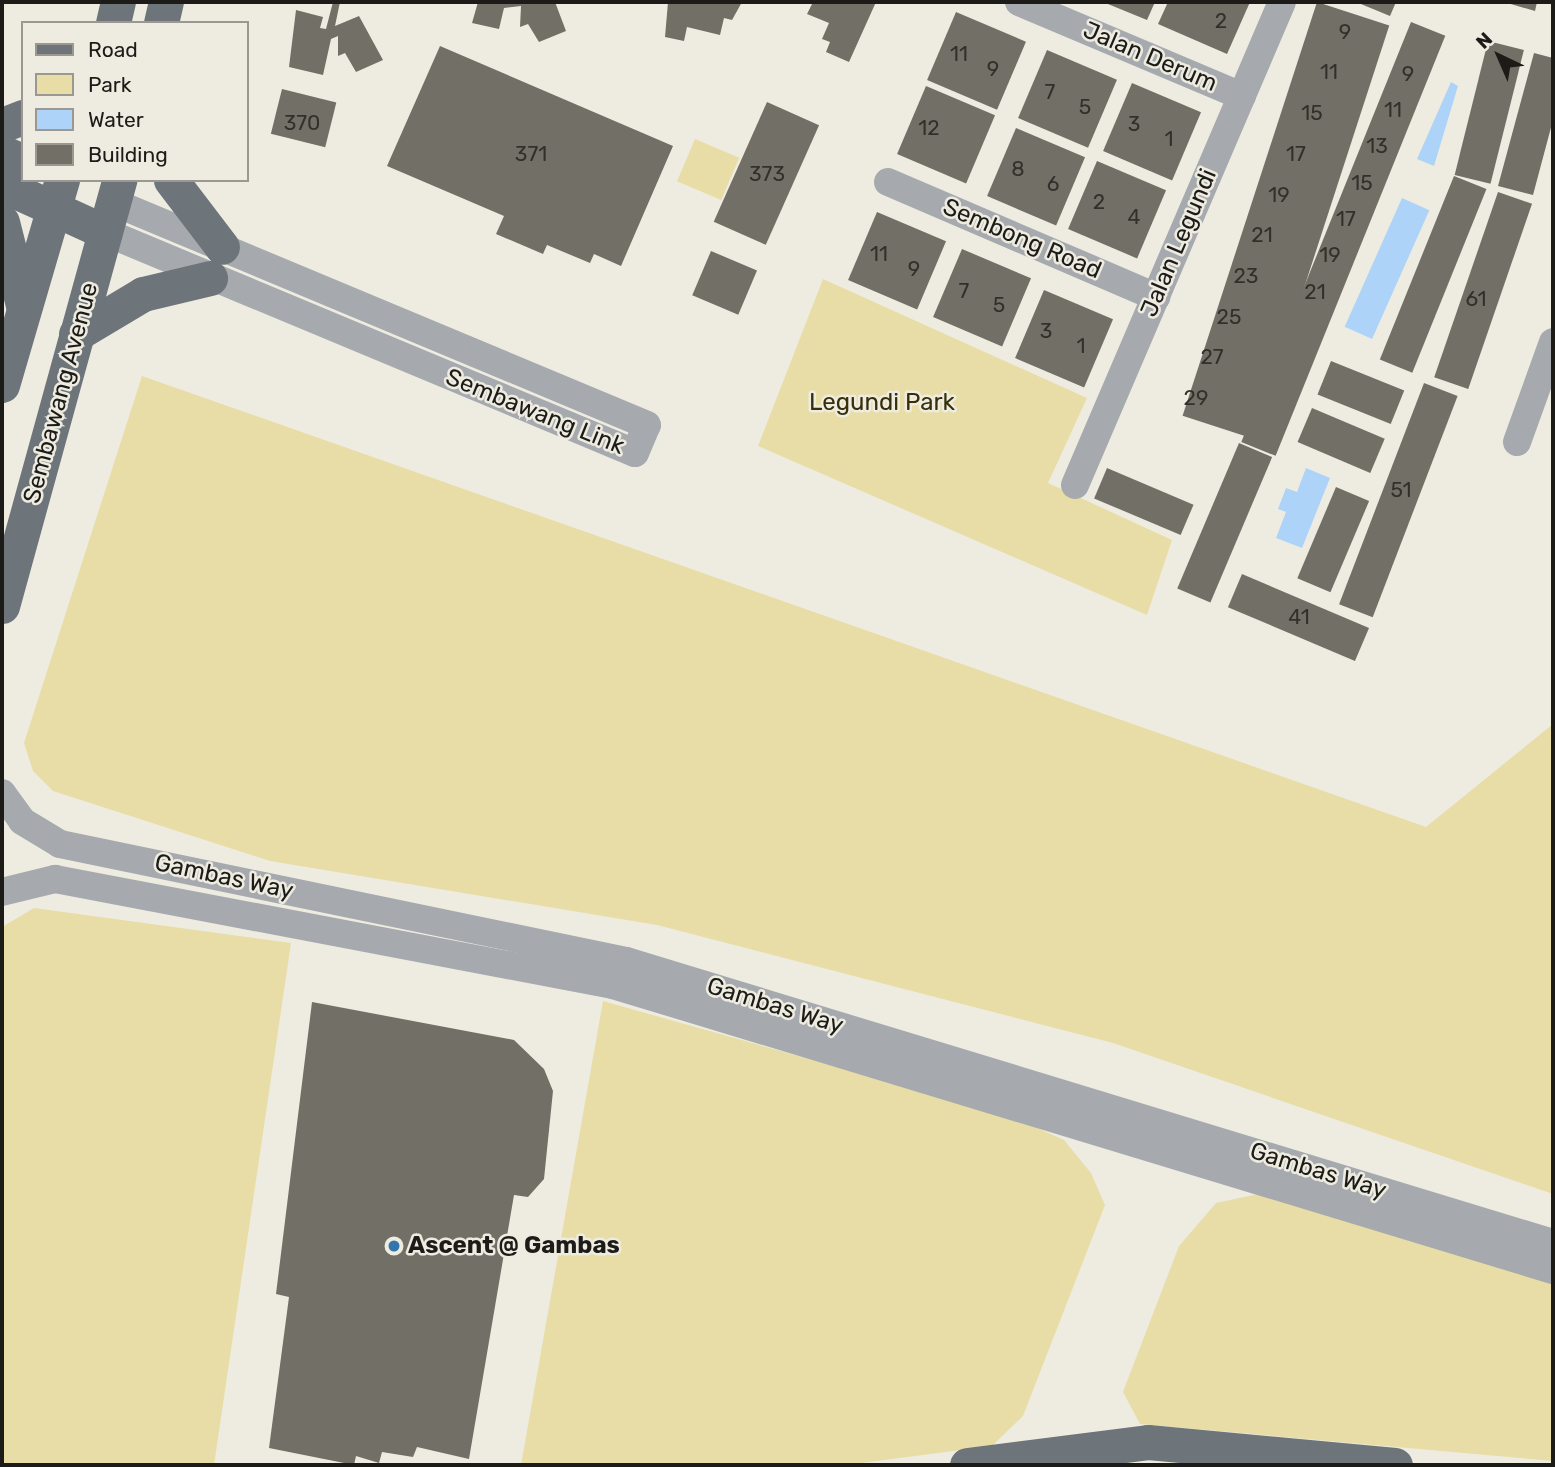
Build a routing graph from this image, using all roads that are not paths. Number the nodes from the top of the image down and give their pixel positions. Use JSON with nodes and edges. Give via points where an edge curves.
{"nodes":[{"id":1,"x":118,"y":2,"type":"edge"},
{"id":2,"x":166,"y":2,"type":"edge"},
{"id":3,"x":1019,"y":2,"type":"edge"},
{"id":4,"x":1282,"y":2,"type":"edge"},
{"id":5,"x":113,"y":21,"type":"edge"},
{"id":6,"x":161,"y":21,"type":"edge"},
{"id":7,"x":1242,"y":96,"type":"junction"},
{"id":8,"x":21,"y":118,"type":"edge"},
{"id":9,"x":2,"y":125,"type":"edge"},
{"id":10,"x":2,"y":152,"type":"edge"},
{"id":11,"x":21,"y":161,"type":"edge"},
{"id":12,"x":888,"y":181,"type":"dead end"},
{"id":13,"x":171,"y":182,"type":"edge"},
{"id":14,"x":2,"y":185,"type":"edge"},
{"id":15,"x":60,"y":189,"type":"edge"},
{"id":16,"x":112,"y":205,"type":"edge"},
{"id":17,"x":2,"y":222,"type":"edge"},
{"id":18,"x":216,"y":263,"type":"junction"},
{"id":19,"x":1156,"y":297,"type":"junction"},
{"id":20,"x":23,"y":305,"type":"junction"},
{"id":21,"x":76,"y":334,"type":"junction"},
{"id":22,"x":1553,"y":342,"type":"edge"},
{"id":23,"x":2,"y":384,"type":"edge"},
{"id":24,"x":1517,"y":442,"type":"dead end"},
{"id":25,"x":1076,"y":485,"type":"dead end"},
{"id":26,"x":2,"y":606,"type":"edge"},
{"id":27,"x":2,"y":793,"type":"edge"},
{"id":28,"x":2,"y":892,"type":"edge"},
{"id":29,"x":1553,"y":1243,"type":"edge"},
{"id":30,"x":1553,"y":1270,"type":"edge"},
{"id":31,"x":967,"y":1465,"type":"edge"},
{"id":32,"x":1395,"y":1465,"type":"edge"}],
"edges":[{"from":1,"to":5,"type":"main road"},
{"from":2,"to":6,"type":"main road"},
{"from":3,"to":7,"type":"street","name":"Jalan Derum"},
{"from":4,"to":7,"type":"street","name":"Jalan Legundi"},
{"from":7,"to":19,"type":"street","name":"Jalan Legundi"},
{"from":8,"to":9,"type":"main road"},
{"from":10,"to":11,"type":"main road"},
{"from":12,"to":19,"type":"street","name":"Sembong Road"},
{"from":13,"to":18,"type":"main road"},
{"from":14,"to":15,"type":"main road"},
{"from":15,"to":16,"type":"main road"},
{"from":15,"to":20,"type":"main road"},
{"from":16,"to":18,"type":"street","name":"Sembawang Link"},
{"from":16,"to":21,"type":"main road","name":"Sembawang Avenue"},
{"from":17,"to":20,"type":"main road"},
{"from":18,"to":18,"type":"street","name":"Sembawang Link","via":[[647,425],[635,453]]},
{"from":18,"to":21,"type":"main road","via":[[143,294]]},
{"from":19,"to":25,"type":"street","name":"Jalan Legundi"},
{"from":20,"to":23,"type":"main road"},
{"from":21,"to":26,"type":"main road","name":"Sembawang Avenue"},
{"from":22,"to":24,"type":"street"},
{"from":27,"to":29,"type":"street","name":"Gambas Way","via":[[22,821],[60,844],[626,961]]},
{"from":28,"to":30,"type":"street","name":"Gambas Way","via":[[55,879],[613,985]]},
{"from":31,"to":32,"type":"main road","via":[[1148,1442]]}]}
